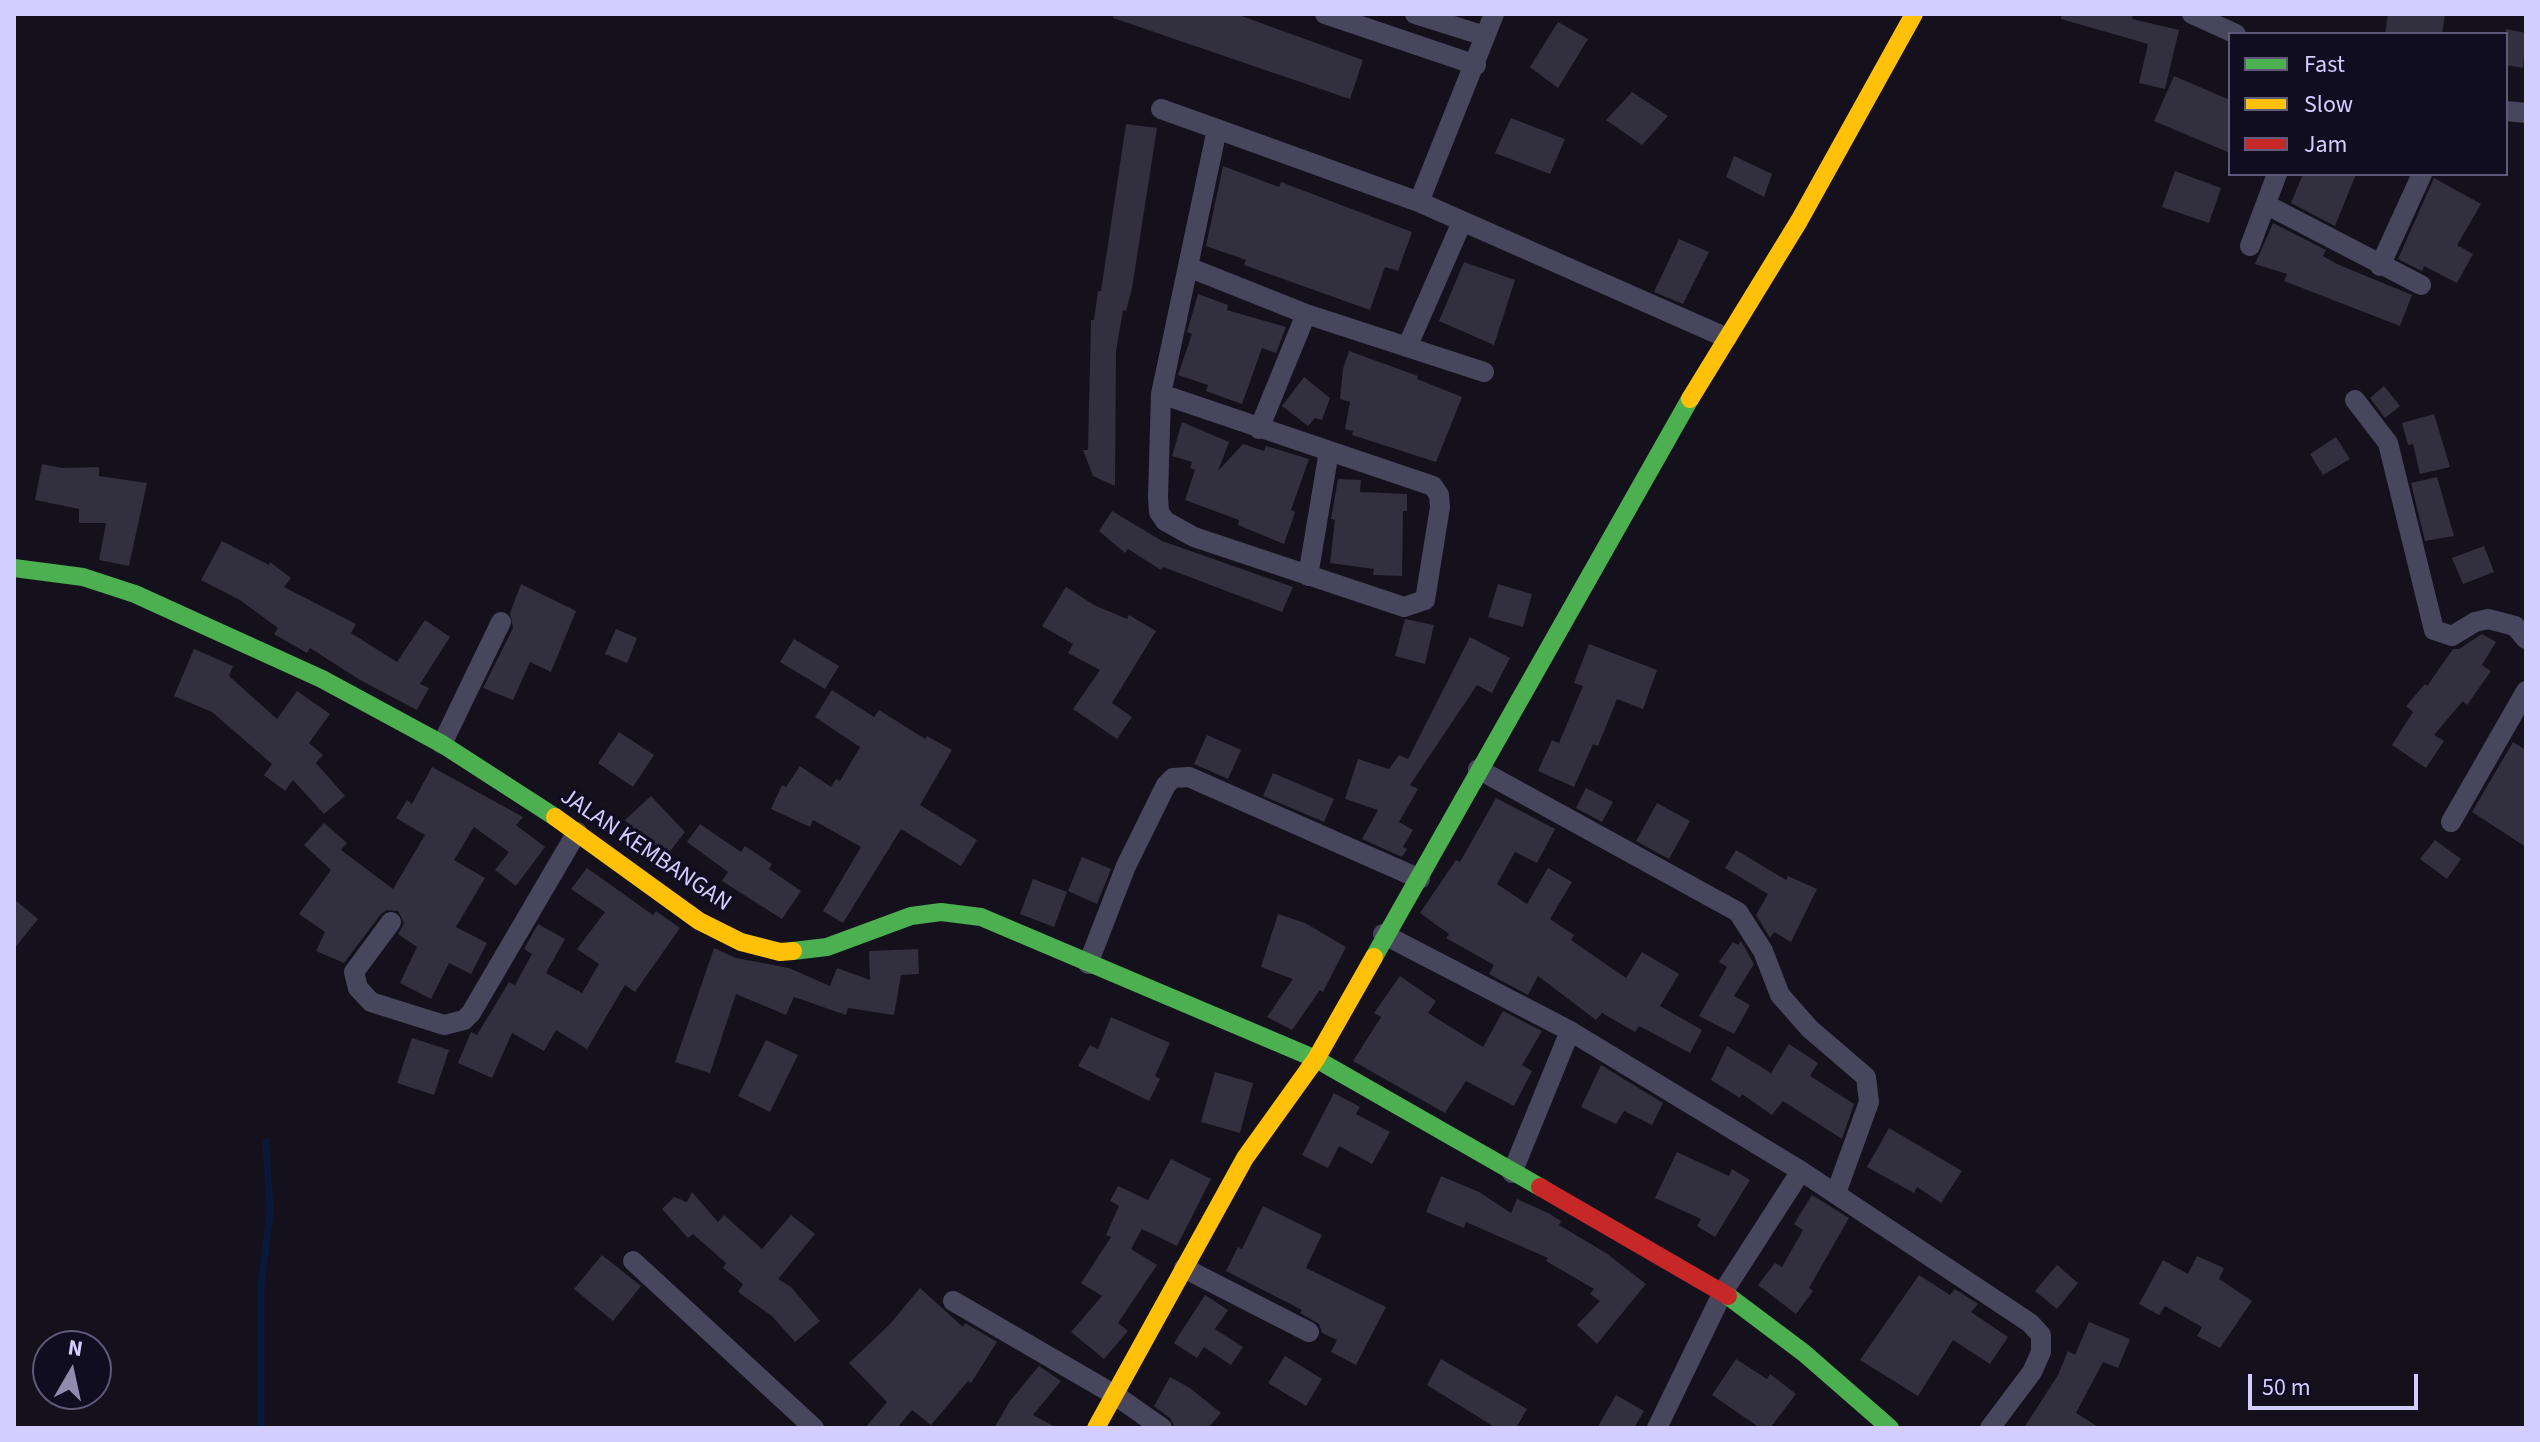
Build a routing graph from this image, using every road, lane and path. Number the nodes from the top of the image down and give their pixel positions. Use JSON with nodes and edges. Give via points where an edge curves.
{"nodes":[{"id":1,"x":1325,"y":14,"type":"edge"},
{"id":2,"x":1415,"y":14,"type":"edge"},
{"id":3,"x":1494,"y":14,"type":"edge"},
{"id":4,"x":1914,"y":14,"type":"edge"},
{"id":5,"x":2192,"y":14,"type":"edge"},
{"id":6,"x":1352,"y":18,"type":"edge"},
{"id":7,"x":2232,"y":32,"type":"edge"},
{"id":8,"x":1485,"y":36,"type":"junction"},
{"id":9,"x":1476,"y":65,"type":"junction"},
{"id":10,"x":1161,"y":109,"type":"dead end"},
{"id":11,"x":1217,"y":129,"type":"junction"},
{"id":12,"x":2276,"y":176,"type":"edge"},
{"id":13,"x":2421,"y":176,"type":"edge"},
{"id":14,"x":1419,"y":202,"type":"junction"},
{"id":15,"x":2267,"y":205,"type":"junction"},
{"id":16,"x":1462,"y":222,"type":"junction"},
{"id":17,"x":2250,"y":246,"type":"dead end"},
{"id":18,"x":2380,"y":266,"type":"junction"},
{"id":19,"x":1188,"y":267,"type":"junction"},
{"id":20,"x":2421,"y":285,"type":"dead end"},
{"id":21,"x":1306,"y":314,"type":"junction"},
{"id":22,"x":1727,"y":338,"type":"junction"},
{"id":23,"x":1408,"y":345,"type":"junction"},
{"id":24,"x":1484,"y":372,"type":"dead end"},
{"id":25,"x":1161,"y":394,"type":"junction"},
{"id":26,"x":2355,"y":400,"type":"dead end"},
{"id":27,"x":1259,"y":429,"type":"junction"},
{"id":28,"x":1329,"y":451,"type":"junction"},
{"id":29,"x":14,"y":568,"type":"edge"},
{"id":30,"x":1308,"y":576,"type":"junction"},
{"id":31,"x":501,"y":622,"type":"dead end"},
{"id":32,"x":2526,"y":639,"type":"edge"},
{"id":33,"x":2526,"y":691,"type":"edge"},
{"id":34,"x":442,"y":744,"type":"junction"},
{"id":35,"x":1478,"y":769,"type":"junction"},
{"id":36,"x":2451,"y":822,"type":"dead end"},
{"id":37,"x":577,"y":832,"type":"junction"},
{"id":38,"x":1420,"y":879,"type":"junction"},
{"id":39,"x":391,"y":922,"type":"dead end"},
{"id":40,"x":1383,"y":934,"type":"junction"},
{"id":41,"x":1088,"y":964,"type":"junction"},
{"id":42,"x":1570,"y":1031,"type":"junction"},
{"id":43,"x":1316,"y":1059,"type":"junction"},
{"id":44,"x":1801,"y":1171,"type":"junction"},
{"id":45,"x":1512,"y":1173,"type":"junction"},
{"id":46,"x":1836,"y":1193,"type":"junction"},
{"id":47,"x":633,"y":1261,"type":"dead end"},
{"id":48,"x":1184,"y":1268,"type":"junction"},
{"id":49,"x":1723,"y":1292,"type":"junction"},
{"id":50,"x":953,"y":1301,"type":"dead end"},
{"id":51,"x":1309,"y":1332,"type":"dead end"},
{"id":52,"x":1115,"y":1395,"type":"junction"},
{"id":53,"x":814,"y":1428,"type":"edge"},
{"id":54,"x":1096,"y":1428,"type":"edge"},
{"id":55,"x":1162,"y":1428,"type":"edge"},
{"id":56,"x":1657,"y":1428,"type":"edge"},
{"id":57,"x":1890,"y":1428,"type":"edge"},
{"id":58,"x":1990,"y":1428,"type":"edge"}],
"edges":[{"from":1,"to":6,"type":"street"},
{"from":2,"to":8,"type":"street"},
{"from":3,"to":8,"type":"street"},
{"from":4,"to":22,"type":"street"},
{"from":5,"to":7,"type":"street"},
{"from":6,"to":9,"type":"street"},
{"from":8,"to":9,"type":"street"},
{"from":9,"to":14,"type":"street"},
{"from":10,"to":11,"type":"street"},
{"from":11,"to":14,"type":"street"},
{"from":11,"to":19,"type":"street"},
{"from":12,"to":15,"type":"street"},
{"from":13,"to":18,"type":"street"},
{"from":14,"to":16,"type":"street"},
{"from":15,"to":17,"type":"street"},
{"from":15,"to":18,"type":"street"},
{"from":16,"to":22,"type":"street"},
{"from":16,"to":23,"type":"street"},
{"from":18,"to":20,"type":"street"},
{"from":19,"to":21,"type":"street"},
{"from":19,"to":25,"type":"street"},
{"from":21,"to":23,"type":"street"},
{"from":21,"to":27,"type":"street"},
{"from":22,"to":35,"type":"street"},
{"from":23,"to":24,"type":"street"},
{"from":25,"to":27,"type":"street"},
{"from":25,"to":30,"type":"street","via":[[1158,497],[1165,521],[1194,537]]},
{"from":26,"to":32,"type":"street","via":[[2388,443],[2434,630],[2452,636],[2488,619],[2515,626]]},
{"from":27,"to":28,"type":"street"},
{"from":28,"to":30,"type":"street"},
{"from":28,"to":30,"type":"street","via":[[1426,482],[1439,495],[1429,595],[1404,607]]},
{"from":29,"to":34,"type":"street","name":"JALAN KEMBANGAN","via":[[83,577],[135,594],[322,679]]},
{"from":31,"to":34,"type":"street"},
{"from":33,"to":36,"type":"street"},
{"from":34,"to":37,"type":"street","name":"JALAN KEMBANGAN"},
{"from":35,"to":38,"type":"street"},
{"from":35,"to":46,"type":"street","via":[[1738,912],[1763,951],[1780,995],[1866,1077],[1869,1102]]},
{"from":37,"to":39,"type":"street","via":[[464,1020],[444,1025],[371,1002],[358,988],[354,972]]},
{"from":37,"to":41,"type":"street","name":"JALAN KEMBANGAN","via":[[699,921],[767,949],[827,947],[882,925],[941,912],[981,917]]},
{"from":38,"to":40,"type":"street"},
{"from":38,"to":41,"type":"street","via":[[1189,777],[1173,778],[1126,866]]},
{"from":40,"to":42,"type":"street"},
{"from":40,"to":43,"type":"street"},
{"from":41,"to":43,"type":"street","name":"JALAN KEMBANGAN"},
{"from":42,"to":44,"type":"street"},
{"from":42,"to":45,"type":"street"},
{"from":43,"to":45,"type":"street","name":"JALAN KEMBANGAN"},
{"from":43,"to":48,"type":"street","via":[[1245,1158]]},
{"from":44,"to":46,"type":"street"},
{"from":44,"to":49,"type":"street"},
{"from":45,"to":49,"type":"street","name":"JALAN KEMBANGAN"},
{"from":46,"to":58,"type":"street","via":[[2041,1335],[2041,1352],[2032,1372]]},
{"from":47,"to":53,"type":"street"},
{"from":48,"to":51,"type":"street"},
{"from":48,"to":52,"type":"street"},
{"from":49,"to":56,"type":"street"},
{"from":49,"to":57,"type":"street","name":"JALAN KEMBANGAN"},
{"from":50,"to":52,"type":"street"},
{"from":52,"to":54,"type":"street"},
{"from":52,"to":55,"type":"street"}]}
